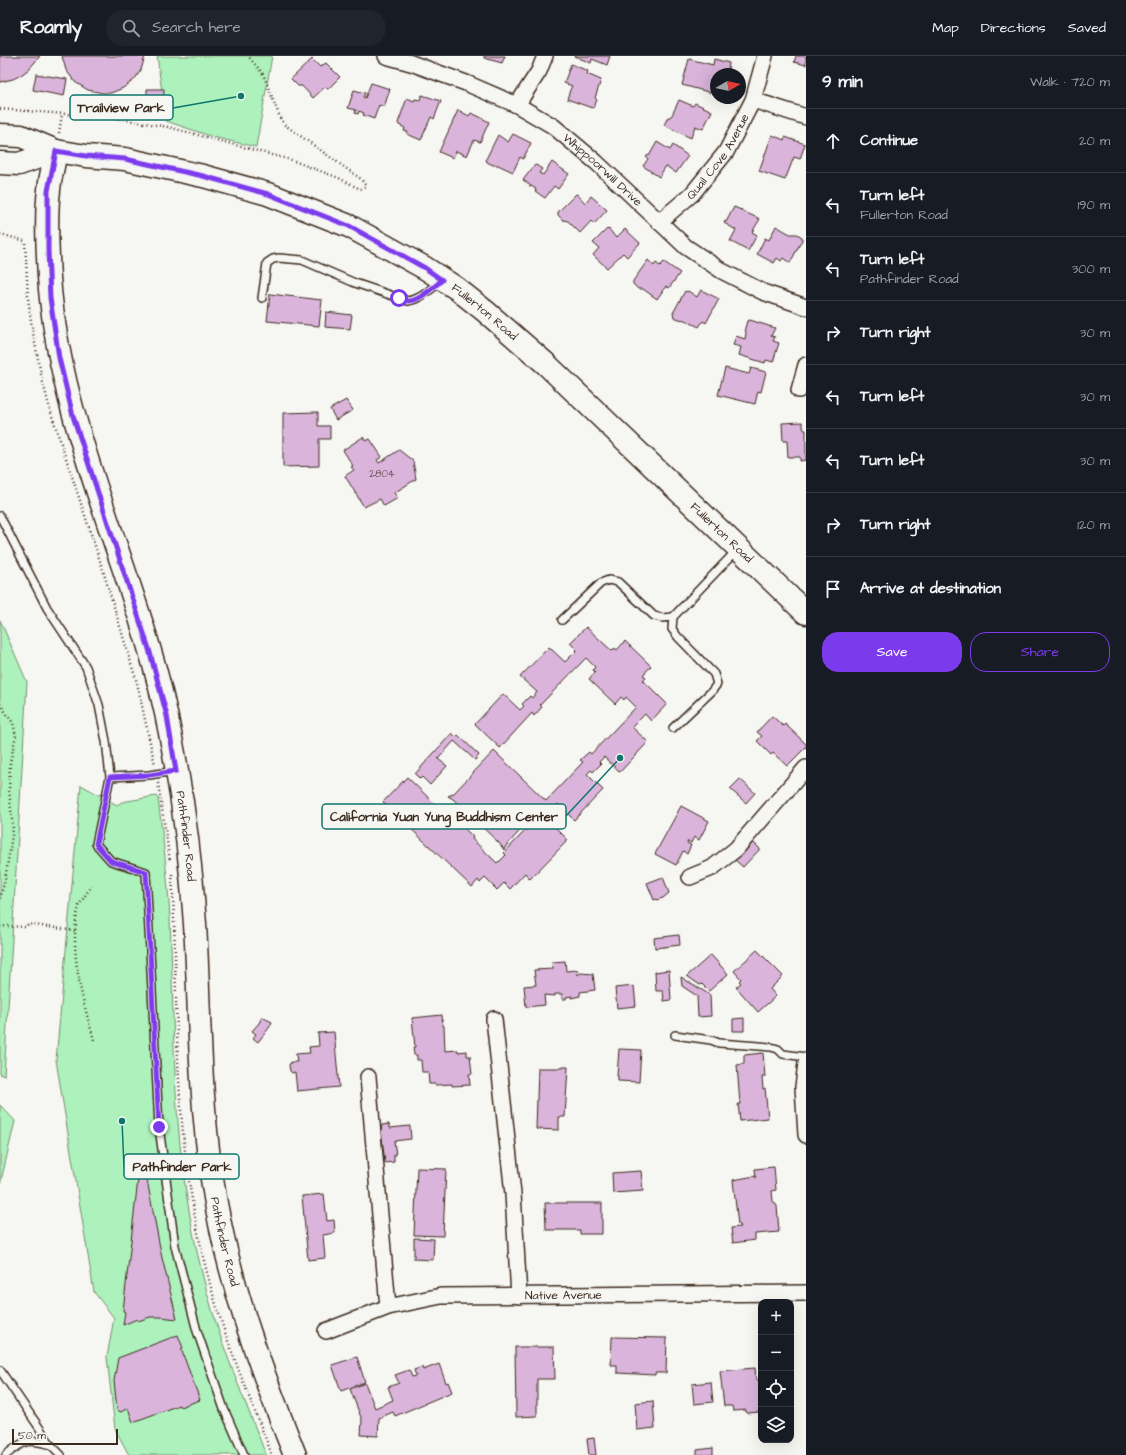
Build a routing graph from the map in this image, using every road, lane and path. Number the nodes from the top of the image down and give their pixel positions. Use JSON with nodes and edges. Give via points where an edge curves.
{"nodes":[{"id":1,"x":248,"y":56,"type":"edge"},
{"id":2,"x":386,"y":56,"type":"edge"},
{"id":3,"x":545,"y":56,"type":"edge"},
{"id":4,"x":765,"y":56,"type":"edge"},
{"id":5,"x":753,"y":100,"type":"junction"},
{"id":6,"x":517,"y":105,"type":"junction"},
{"id":7,"x":0,"y":109,"type":"edge"},
{"id":8,"x":806,"y":117,"type":"edge"},
{"id":9,"x":0,"y":135,"type":"edge"},
{"id":10,"x":56,"y":151,"type":"junction"},
{"id":11,"x":0,"y":163,"type":"edge"},
{"id":12,"x":659,"y":222,"type":"junction"},
{"id":13,"x":442,"y":280,"type":"junction"},
{"id":14,"x":262,"y":298,"type":"dead end"},
{"id":15,"x":806,"y":307,"type":"edge"},
{"id":16,"x":806,"y":365,"type":"edge"},
{"id":17,"x":799,"y":390,"type":"dead end"},
{"id":18,"x":0,"y":516,"type":"edge"},
{"id":19,"x":738,"y":549,"type":"junction"},
{"id":20,"x":806,"y":613,"type":"edge"},
{"id":21,"x":673,"y":617,"type":"junction"},
{"id":22,"x":562,"y":620,"type":"dead end"},
{"id":23,"x":0,"y":704,"type":"edge"},
{"id":24,"x":673,"y":728,"type":"dead end"},
{"id":25,"x":806,"y":768,"type":"edge"},
{"id":26,"x":176,"y":771,"type":"junction"},
{"id":27,"x":110,"y":777,"type":"junction"},
{"id":28,"x":690,"y":877,"type":"dead end"},
{"id":29,"x":92,"y":885,"type":"dead end"},
{"id":30,"x":0,"y":898,"type":"edge"},
{"id":31,"x":0,"y":927,"type":"edge"},
{"id":32,"x":76,"y":931,"type":"junction"},
{"id":33,"x":494,"y":1019,"type":"dead end"},
{"id":34,"x":675,"y":1035,"type":"dead end"},
{"id":35,"x":94,"y":1040,"type":"dead end"},
{"id":36,"x":806,"y":1057,"type":"edge"},
{"id":37,"x":806,"y":1063,"type":"edge"},
{"id":38,"x":368,"y":1077,"type":"dead end"},
{"id":39,"x":806,"y":1135,"type":"edge"},
{"id":40,"x":806,"y":1293,"type":"edge"},
{"id":41,"x":519,"y":1296,"type":"junction"},
{"id":42,"x":388,"y":1307,"type":"junction"},
{"id":43,"x":326,"y":1331,"type":"dead end"},
{"id":44,"x":0,"y":1370,"type":"edge"},
{"id":45,"x":51,"y":1445,"type":"junction"},
{"id":46,"x":6,"y":1455,"type":"edge"},
{"id":47,"x":61,"y":1455,"type":"edge"},
{"id":48,"x":244,"y":1455,"type":"edge"},
{"id":49,"x":295,"y":1455,"type":"edge"}],
"edges":[{"from":1,"to":7,"type":"path","via":[[263,74],[285,125],[361,179],[366,186],[364,188],[360,189],[339,178],[291,160],[168,127],[121,119]]},
{"from":2,"to":6,"type":"street","name":"Whippoorwill Drive","via":[[466,83]]},
{"from":3,"to":6,"type":"street","via":[[539,71]]},
{"from":4,"to":5,"type":"street","name":"Quail Cove Avenue"},
{"from":5,"to":8,"type":"street"},
{"from":5,"to":12,"type":"street","name":"Quail Cove Avenue","via":[[726,152],[692,194]]},
{"from":6,"to":12,"type":"street","name":"Whippoorwill Drive","via":[[553,126],[591,157]]},
{"from":9,"to":10,"type":"main road","name":"Fullerton Road","via":[[21,136]]},
{"from":10,"to":11,"type":"main road","name":"Fullerton Road","via":[[19,164]]},
{"from":10,"to":13,"type":"main road","name":"Fullerton Road","via":[[125,159],[203,176],[268,194],[349,226]]},
{"from":10,"to":26,"type":"main road","name":"Pathfinder Road","via":[[48,191],[47,238],[50,298],[59,358],[74,420],[143,627],[168,724]]},
{"from":12,"to":15,"type":"street","name":"Whippoorwill Drive","via":[[686,247],[722,271],[763,292]]},
{"from":13,"to":14,"type":"lane","via":[[414,300],[408,301],[355,283],[302,260],[279,258],[267,263]]},
{"from":13,"to":19,"type":"main road","name":"Fullerton Road","via":[[485,311],[545,363]]},
{"from":16,"to":17,"type":"street"},
{"from":18,"to":27,"type":"lane","via":[[47,608],[86,667],[99,705]]},
{"from":19,"to":20,"type":"main road","name":"Fullerton Road"},
{"from":19,"to":21,"type":"lane"},
{"from":21,"to":22,"type":"lane","via":[[654,616],[618,582],[609,580],[600,583]]},
{"from":21,"to":24,"type":"lane","via":[[672,629],[714,674],[717,684]]},
{"from":23,"to":30,"type":"path","via":[[13,723],[16,735],[10,763],[13,829]]},
{"from":25,"to":28,"type":"street","via":[[736,849],[712,868]]},
{"from":26,"to":27,"type":"lane"},
{"from":26,"to":49,"type":"main road","name":"Pathfinder Road","via":[[191,868],[202,1090],[215,1202],[242,1313]]},
{"from":27,"to":48,"type":"lane","via":[[96,844],[111,861],[146,872],[159,1127],[175,1246],[197,1331],[224,1409]]},
{"from":29,"to":32,"type":"path","via":[[80,905]]},
{"from":31,"to":32,"type":"path","via":[[26,927],[28,924]]},
{"from":32,"to":35,"type":"path","via":[[79,979]]},
{"from":33,"to":41,"type":"street","via":[[513,1194]]},
{"from":34,"to":36,"type":"lane","via":[[719,1043],[771,1047],[783,1054]]},
{"from":37,"to":39,"type":"street","via":[[803,1087]]},
{"from":38,"to":42,"type":"street"},
{"from":40,"to":41,"type":"street","name":"Native Avenue"},
{"from":41,"to":42,"type":"street","name":"Native Avenue","via":[[441,1296]]},
{"from":42,"to":43,"type":"street","name":"Native Avenue"},
{"from":44,"to":45,"type":"lane"},
{"from":45,"to":46,"type":"lane","via":[[34,1440],[19,1444]]},
{"from":45,"to":47,"type":"lane"}]}
